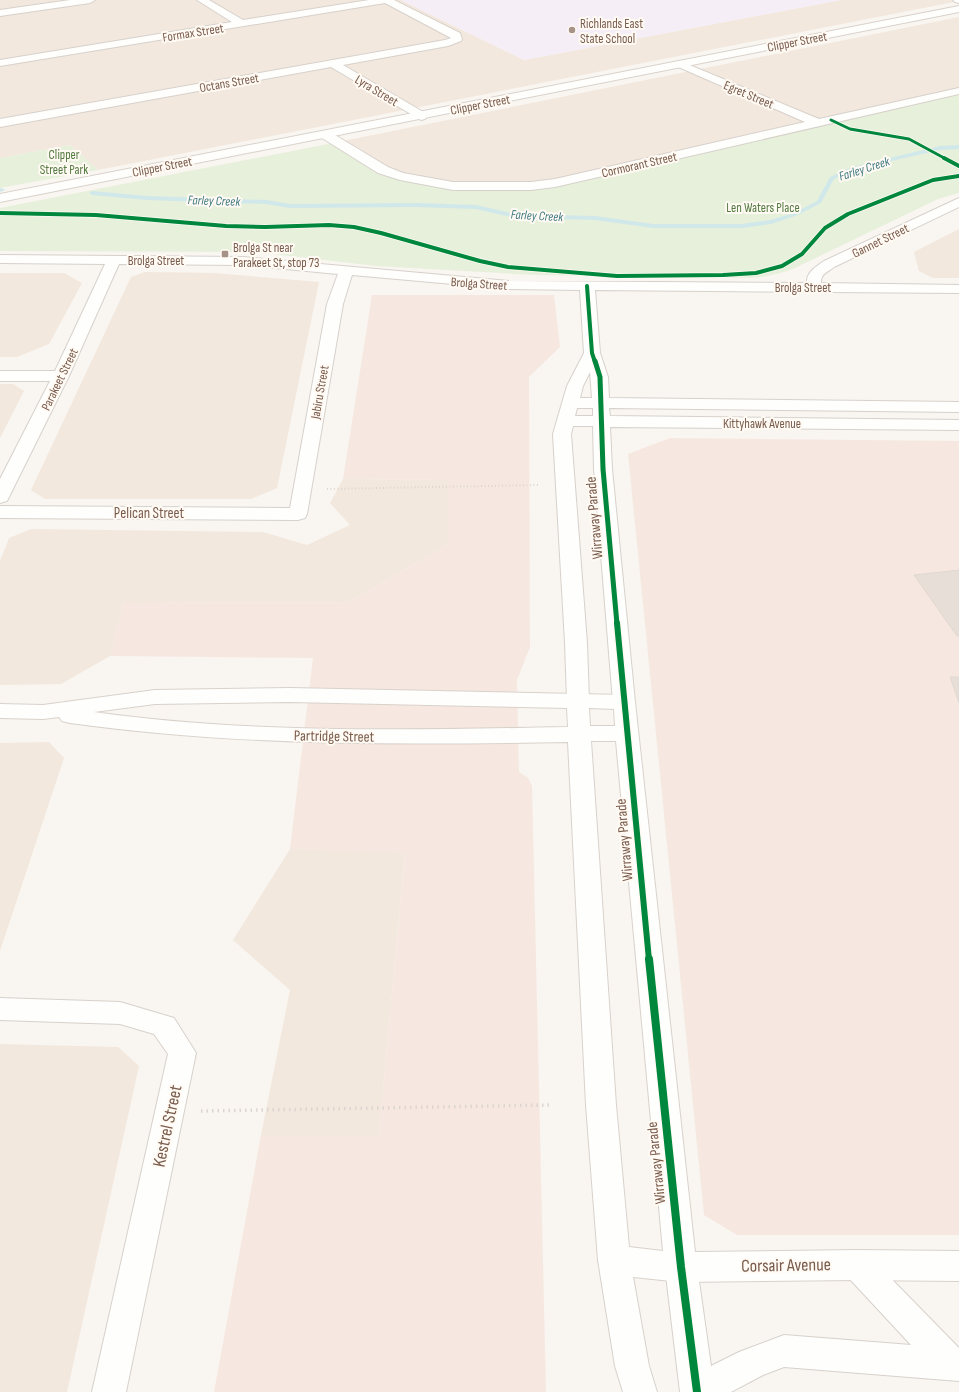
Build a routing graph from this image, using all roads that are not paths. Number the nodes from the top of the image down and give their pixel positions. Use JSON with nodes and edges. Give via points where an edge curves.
{"nodes":[{"id":1,"x":90,"y":0,"type":"edge"},
{"id":2,"x":202,"y":0,"type":"edge"},
{"id":3,"x":386,"y":0,"type":"edge"},
{"id":4,"x":959,"y":9,"type":"edge"},
{"id":5,"x":0,"y":14,"type":"edge"},
{"id":6,"x":242,"y":24,"type":"junction"},
{"id":7,"x":0,"y":63,"type":"edge"},
{"id":8,"x":333,"y":64,"type":"junction"},
{"id":9,"x":680,"y":64,"type":"junction"},
{"id":10,"x":959,"y":91,"type":"edge"},
{"id":11,"x":421,"y":116,"type":"junction"},
{"id":12,"x":0,"y":123,"type":"edge"},
{"id":13,"x":817,"y":123,"type":"junction"},
{"id":14,"x":326,"y":135,"type":"junction"},
{"id":15,"x":0,"y":198,"type":"edge"},
{"id":16,"x":959,"y":202,"type":"edge"},
{"id":17,"x":0,"y":259,"type":"edge"},
{"id":18,"x":114,"y":260,"type":"junction"},
{"id":19,"x":347,"y":270,"type":"junction"},
{"id":20,"x":586,"y":286,"type":"junction"},
{"id":21,"x":815,"y":287,"type":"junction"},
{"id":22,"x":959,"y":289,"type":"edge"},
{"id":23,"x":592,"y":353,"type":"junction"},
{"id":24,"x":0,"y":376,"type":"edge"},
{"id":25,"x":61,"y":376,"type":"junction"},
{"id":26,"x":959,"y":407,"type":"edge"},
{"id":27,"x":568,"y":412,"type":"junction"},
{"id":28,"x":601,"y":413,"type":"junction"},
{"id":29,"x":959,"y":424,"type":"edge"},
{"id":30,"x":0,"y":497,"type":"edge"},
{"id":31,"x":0,"y":512,"type":"edge"},
{"id":32,"x":298,"y":514,"type":"joint"},
{"id":33,"x":578,"y":701,"type":"junction"},
{"id":34,"x":624,"y":702,"type":"junction"},
{"id":35,"x":2,"y":712,"type":"edge"},
{"id":36,"x":43,"y":712,"type":"junction"},
{"id":37,"x":579,"y":734,"type":"junction"},
{"id":38,"x":627,"y":734,"type":"junction"},
{"id":39,"x":0,"y":1009,"type":"edge"},
{"id":40,"x":614,"y":1260,"type":"junction"},
{"id":41,"x":857,"y":1265,"type":"junction"},
{"id":42,"x":959,"y":1266,"type":"edge"},
{"id":43,"x":681,"y":1267,"type":"junction"},
{"id":44,"x":955,"y":1365,"type":"edge"},
{"id":45,"x":109,"y":1392,"type":"edge"},
{"id":46,"x":640,"y":1392,"type":"edge"},
{"id":47,"x":698,"y":1392,"type":"edge"}],
"edges":[{"from":1,"to":5,"type":"street"},
{"from":2,"to":6,"type":"street"},
{"from":3,"to":6,"type":"street","name":"Formax Street"},
{"from":3,"to":8,"type":"street","name":"Octans Street","via":[[456,35],[457,39],[448,43]]},
{"from":4,"to":9,"type":"street","name":"Clipper Street"},
{"from":6,"to":7,"type":"street","name":"Formax Street"},
{"from":8,"to":11,"type":"street","name":"Lyra Street"},
{"from":8,"to":12,"type":"street","name":"Octans Street"},
{"from":9,"to":11,"type":"street","name":"Clipper Street"},
{"from":9,"to":13,"type":"street","name":"Egret Street"},
{"from":10,"to":13,"type":"street","name":"Cormorant Street"},
{"from":11,"to":14,"type":"street","name":"Clipper Street"},
{"from":13,"to":14,"type":"street","name":"Cormorant Street","via":[[555,184],[531,186],[453,186],[400,176],[383,170]]},
{"from":14,"to":15,"type":"street","name":"Clipper Street"},
{"from":16,"to":21,"type":"street","name":"Gannet Street","via":[[829,264],[814,276]]},
{"from":17,"to":18,"type":"street","name":"Brolga Street"},
{"from":18,"to":19,"type":"street","name":"Brolga Street","via":[[243,261]]},
{"from":18,"to":25,"type":"street","name":"Parakeet Street"},
{"from":19,"to":20,"type":"street","name":"Brolga Street","via":[[509,285]]},
{"from":19,"to":32,"type":"street","name":"Jabiru Street","via":[[335,304]]},
{"from":20,"to":21,"type":"street","name":"Brolga Street"},
{"from":20,"to":23,"type":"street","name":"Wirraway Parade"},
{"from":21,"to":22,"type":"street","name":"Brolga Street"},
{"from":23,"to":27,"type":"street","name":"Wirraway Parade","via":[[579,377]]},
{"from":23,"to":28,"type":"street","name":"Wirraway Parade","via":[[600,377]]},
{"from":24,"to":25,"type":"street"},
{"from":25,"to":30,"type":"street","name":"Parakeet Street"},
{"from":26,"to":28,"type":"street","name":"Kittyhawk Avenue"},
{"from":27,"to":28,"type":"street","name":"Kittyhawk Avenue"},
{"from":27,"to":33,"type":"street","name":"Wirraway Parade","via":[[562,434]]},
{"from":28,"to":29,"type":"street","name":"Kittyhawk Avenue"},
{"from":28,"to":34,"type":"street","name":"Wirraway Parade","via":[[603,469]]},
{"from":31,"to":32,"type":"street","name":"Pelican Street"},
{"from":33,"to":34,"type":"street","name":"Partridge Street"},
{"from":33,"to":36,"type":"street","name":"Partridge Street","via":[[290,695],[155,697]]},
{"from":33,"to":37,"type":"street","name":"Wirraway Parade"},
{"from":34,"to":38,"type":"street","name":"Wirraway Parade"},
{"from":35,"to":36,"type":"street","name":"Partridge Street"},
{"from":36,"to":37,"type":"street","name":"Partridge Street","via":[[138,725],[255,734],[381,737]]},
{"from":37,"to":38,"type":"street","name":"Partridge Street"},
{"from":37,"to":40,"type":"street","name":"Wirraway Parade","via":[[600,1105]]},
{"from":38,"to":43,"type":"street","name":"Wirraway Parade"},
{"from":39,"to":45,"type":"street","name":"Kestrel Street","via":[[120,1013],[164,1026],[182,1053]]},
{"from":40,"to":43,"type":"street","name":"Corsair Avenue"},
{"from":40,"to":46,"type":"street","name":"Wirraway Parade","via":[[632,1366]]},
{"from":41,"to":42,"type":"street","name":"Corsair Avenue"},
{"from":41,"to":43,"type":"street","name":"Corsair Avenue"},
{"from":41,"to":44,"type":"street"},
{"from":43,"to":47,"type":"street","name":"Wirraway Parade"},
{"from":44,"to":47,"type":"street","via":[[784,1351],[745,1365]]}]}
